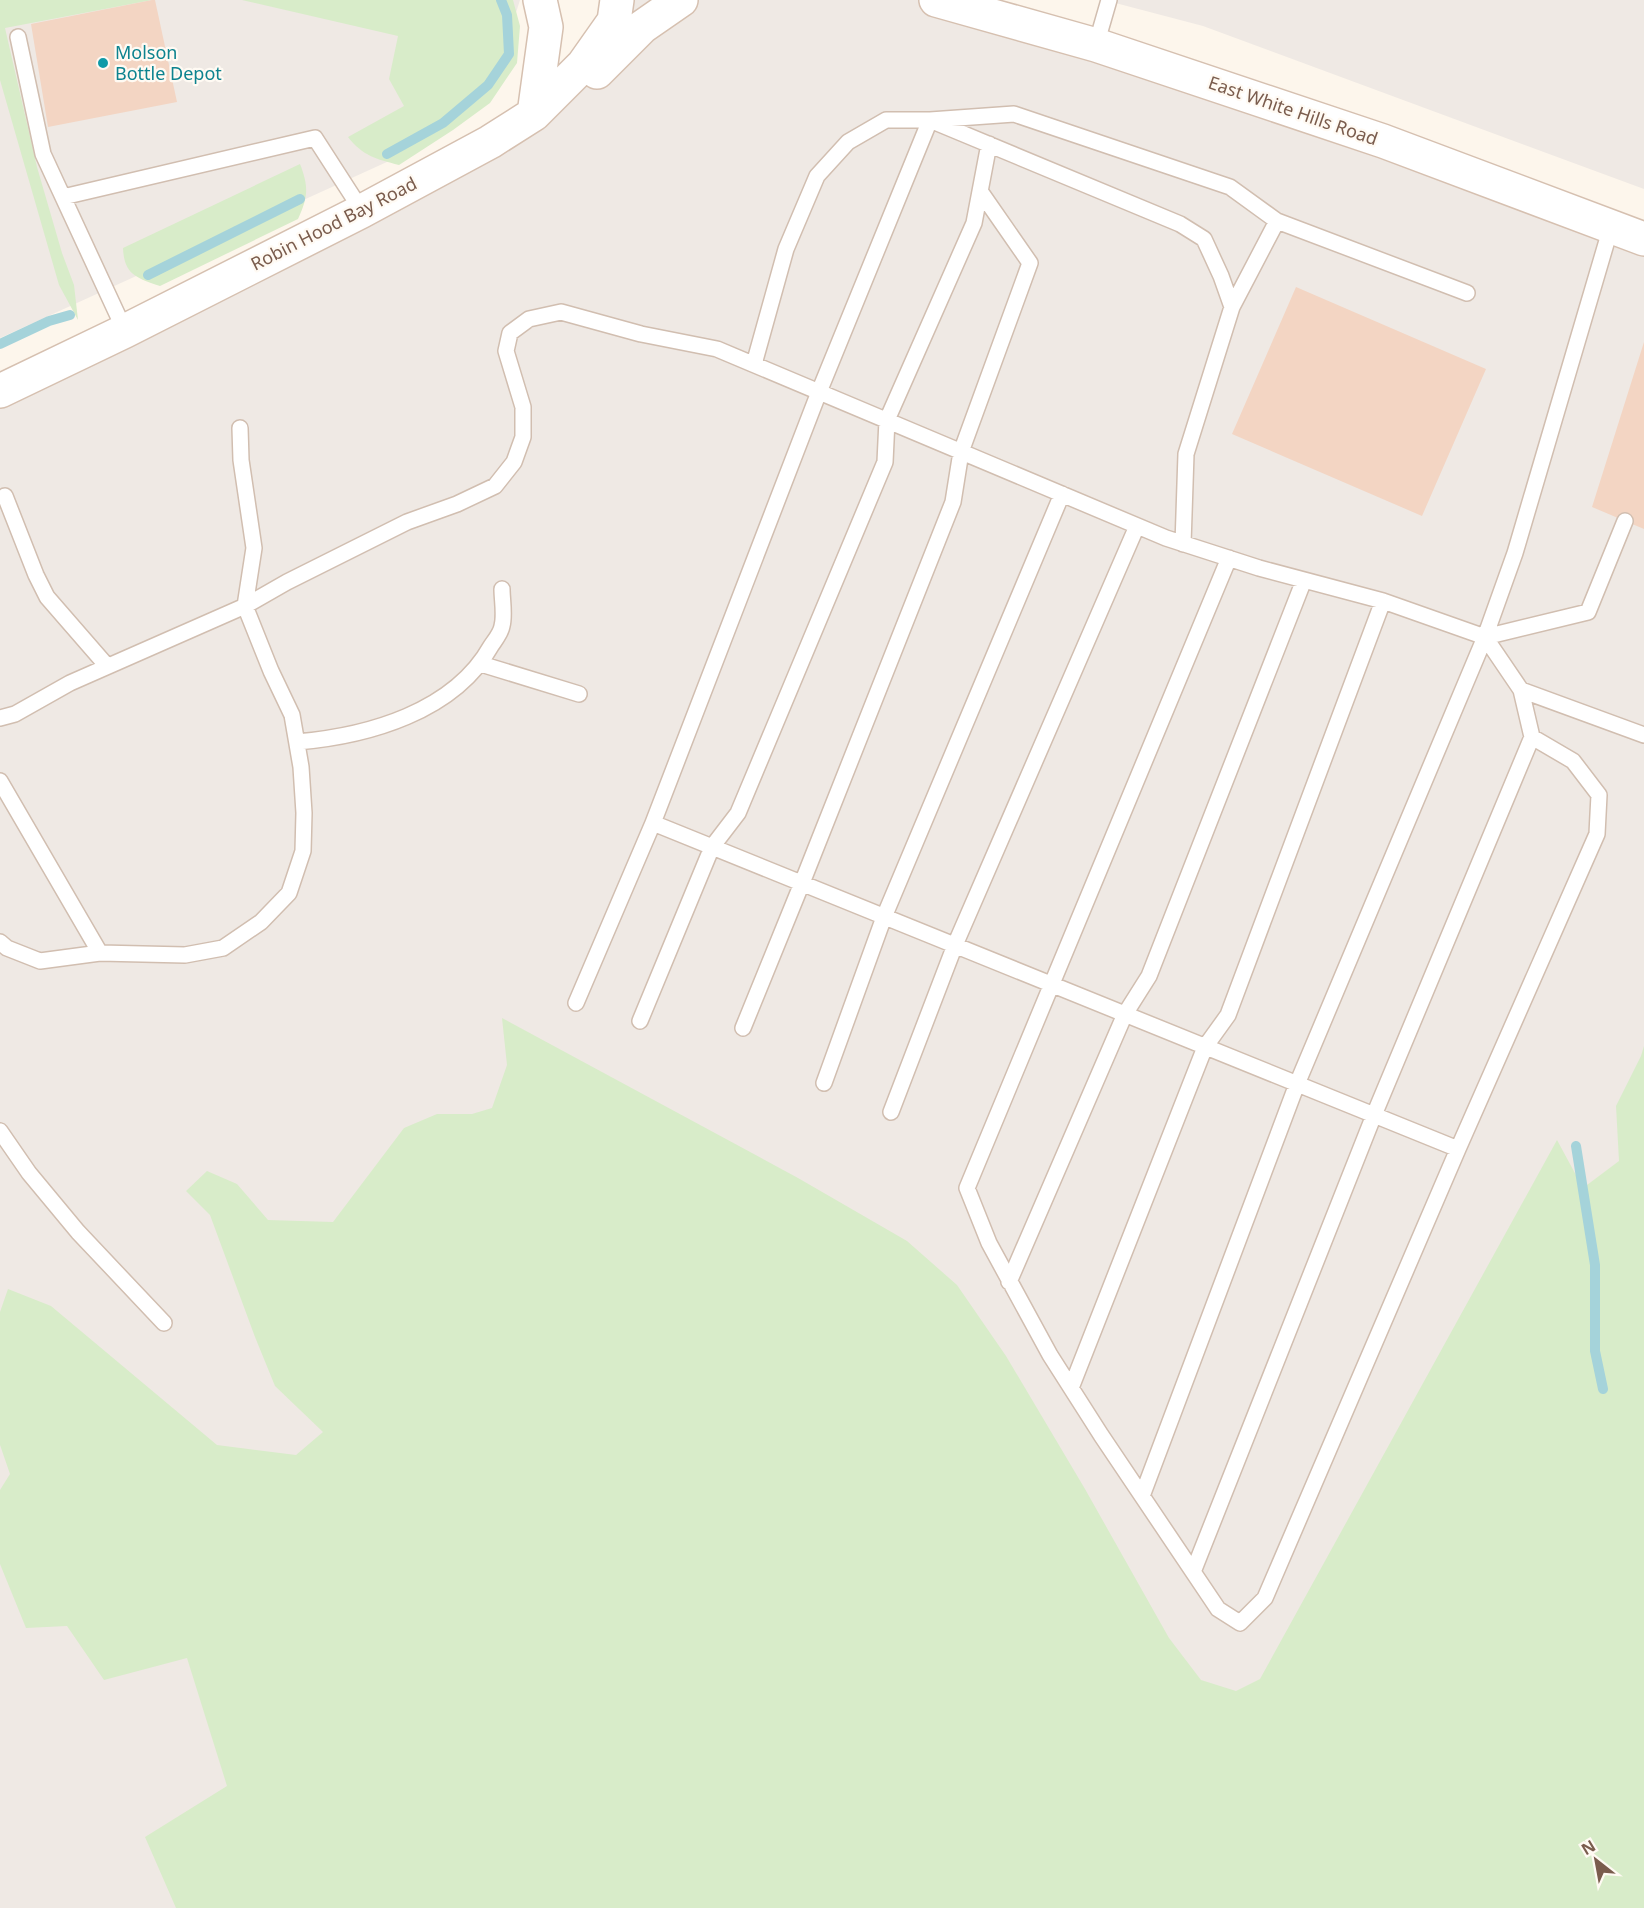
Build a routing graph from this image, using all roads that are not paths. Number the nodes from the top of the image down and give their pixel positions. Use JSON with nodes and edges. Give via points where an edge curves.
{"nodes":[{"id":1,"x":540,"y":0,"type":"edge"},
{"id":2,"x":617,"y":0,"type":"edge"},
{"id":3,"x":681,"y":0,"type":"edge"},
{"id":4,"x":936,"y":0,"type":"edge"},
{"id":5,"x":1109,"y":0,"type":"edge"},
{"id":6,"x":18,"y":37,"type":"dead end"},
{"id":7,"x":1096,"y":45,"type":"junction"},
{"id":8,"x":534,"y":114,"type":"junction"},
{"id":9,"x":930,"y":120,"type":"junction"},
{"id":10,"x":988,"y":144,"type":"junction"},
{"id":11,"x":980,"y":191,"type":"junction"},
{"id":12,"x":63,"y":197,"type":"junction"},
{"id":13,"x":362,"y":211,"type":"junction"},
{"id":14,"x":1277,"y":221,"type":"junction"},
{"id":15,"x":1611,"y":227,"type":"junction"},
{"id":16,"x":1644,"y":239,"type":"edge"},
{"id":17,"x":1467,"y":293,"type":"dead end"},
{"id":18,"x":1232,"y":307,"type":"junction"},
{"id":19,"x":125,"y":331,"type":"junction"},
{"id":20,"x":754,"y":364,"type":"junction"},
{"id":21,"x":0,"y":391,"type":"edge"},
{"id":22,"x":819,"y":392,"type":"junction"},
{"id":23,"x":887,"y":420,"type":"junction"},
{"id":24,"x":240,"y":428,"type":"dead end"},
{"id":25,"x":961,"y":452,"type":"junction"},
{"id":26,"x":1062,"y":494,"type":"junction"},
{"id":27,"x":5,"y":496,"type":"dead end"},
{"id":28,"x":1625,"y":521,"type":"dead end"},
{"id":29,"x":1137,"y":526,"type":"junction"},
{"id":30,"x":1183,"y":544,"type":"junction"},
{"id":31,"x":1229,"y":558,"type":"junction"},
{"id":32,"x":1304,"y":580,"type":"junction"},
{"id":33,"x":502,"y":589,"type":"dead end"},
{"id":34,"x":1383,"y":601,"type":"junction"},
{"id":35,"x":245,"y":606,"type":"junction"},
{"id":36,"x":1485,"y":637,"type":"junction"},
{"id":37,"x":481,"y":664,"type":"junction"},
{"id":38,"x":107,"y":666,"type":"junction"},
{"id":39,"x":1521,"y":690,"type":"junction"},
{"id":40,"x":579,"y":694,"type":"dead end"},
{"id":41,"x":0,"y":718,"type":"edge"},
{"id":42,"x":1644,"y":735,"type":"edge"},
{"id":43,"x":1532,"y":737,"type":"junction"},
{"id":44,"x":297,"y":742,"type":"junction"},
{"id":45,"x":0,"y":782,"type":"edge"},
{"id":46,"x":653,"y":823,"type":"junction"},
{"id":47,"x":712,"y":847,"type":"junction"},
{"id":48,"x":802,"y":883,"type":"junction"},
{"id":49,"x":884,"y":917,"type":"junction"},
{"id":50,"x":0,"y":942,"type":"edge"},
{"id":51,"x":955,"y":945,"type":"junction"},
{"id":52,"x":100,"y":953,"type":"junction"},
{"id":53,"x":1052,"y":984,"type":"junction"},
{"id":54,"x":576,"y":1003,"type":"dead end"},
{"id":55,"x":1125,"y":1014,"type":"junction"},
{"id":56,"x":640,"y":1021,"type":"dead end"},
{"id":57,"x":743,"y":1028,"type":"dead end"},
{"id":58,"x":1205,"y":1047,"type":"junction"},
{"id":59,"x":824,"y":1083,"type":"dead end"},
{"id":60,"x":1298,"y":1084,"type":"junction"},
{"id":61,"x":891,"y":1112,"type":"dead end"},
{"id":62,"x":1374,"y":1115,"type":"junction"},
{"id":63,"x":0,"y":1131,"type":"edge"},
{"id":64,"x":1458,"y":1149,"type":"junction"},
{"id":65,"x":1009,"y":1282,"type":"junction"},
{"id":66,"x":164,"y":1323,"type":"dead end"},
{"id":67,"x":1071,"y":1388,"type":"junction"},
{"id":68,"x":1142,"y":1496,"type":"junction"},
{"id":69,"x":1193,"y":1572,"type":"junction"}],
"edges":[{"from":1,"to":8,"type":"main road","via":[[546,27]]},
{"from":2,"to":8,"type":"main road","name":"Robin Hood Bay Road","via":[[614,21],[583,65]]},
{"from":3,"to":8,"type":"main road","via":[[642,27],[584,85]]},
{"from":4,"to":7,"type":"main road","name":"East White Hills Road"},
{"from":5,"to":7,"type":"lane"},
{"from":6,"to":12,"type":"lane","via":[[43,154]]},
{"from":7,"to":15,"type":"main road","name":"East White Hills Road","via":[[1383,141]]},
{"from":8,"to":13,"type":"main road","name":"Robin Hood Bay Road"},
{"from":9,"to":10,"type":"lane"},
{"from":9,"to":14,"type":"lane","via":[[1014,114],[1230,188]]},
{"from":9,"to":20,"type":"lane","via":[[886,120],[848,142],[817,176],[786,249]]},
{"from":9,"to":22,"type":"lane"},
{"from":10,"to":11,"type":"lane"},
{"from":10,"to":18,"type":"lane","via":[[1180,224],[1204,239]]},
{"from":11,"to":23,"type":"lane","via":[[974,222]]},
{"from":11,"to":25,"type":"lane","via":[[1030,263]]},
{"from":12,"to":13,"type":"lane","via":[[315,138]]},
{"from":12,"to":19,"type":"lane"},
{"from":13,"to":19,"type":"main road","name":"Robin Hood Bay Road"},
{"from":14,"to":17,"type":"lane"},
{"from":14,"to":18,"type":"lane"},
{"from":15,"to":16,"type":"main road","name":"East White Hills Road"},
{"from":15,"to":36,"type":"lane","via":[[1515,553]]},
{"from":18,"to":30,"type":"lane","via":[[1186,454]]},
{"from":19,"to":21,"type":"main road","name":"Robin Hood Bay Road"},
{"from":20,"to":22,"type":"lane"},
{"from":20,"to":35,"type":"lane","via":[[717,349],[561,312],[529,319],[510,333],[506,351],[523,407],[522,437],[514,462],[495,486],[406,522]]},
{"from":22,"to":23,"type":"lane"},
{"from":22,"to":46,"type":"lane"},
{"from":23,"to":25,"type":"lane"},
{"from":23,"to":47,"type":"lane","via":[[885,462],[738,813]]},
{"from":24,"to":35,"type":"lane","via":[[254,548]]},
{"from":25,"to":26,"type":"lane"},
{"from":25,"to":48,"type":"lane","via":[[953,502]]},
{"from":26,"to":29,"type":"lane"},
{"from":26,"to":49,"type":"lane"},
{"from":27,"to":38,"type":"lane","via":[[47,597]]},
{"from":28,"to":36,"type":"lane","via":[[1588,612]]},
{"from":29,"to":30,"type":"lane"},
{"from":29,"to":51,"type":"lane"},
{"from":30,"to":31,"type":"lane"},
{"from":31,"to":32,"type":"lane"},
{"from":31,"to":53,"type":"lane"},
{"from":32,"to":34,"type":"lane"},
{"from":32,"to":55,"type":"lane","via":[[1149,976]]},
{"from":33,"to":37,"type":"lane","via":[[502,627]]},
{"from":34,"to":36,"type":"lane"},
{"from":34,"to":58,"type":"lane","via":[[1228,1015]]},
{"from":35,"to":38,"type":"lane"},
{"from":35,"to":44,"type":"lane","via":[[292,714]]},
{"from":36,"to":39,"type":"lane"},
{"from":36,"to":60,"type":"lane"},
{"from":37,"to":40,"type":"lane"},
{"from":37,"to":44,"type":"lane","via":[[449,693],[406,717],[369,730]]},
{"from":38,"to":41,"type":"lane"},
{"from":39,"to":42,"type":"lane"},
{"from":39,"to":43,"type":"lane"},
{"from":43,"to":62,"type":"lane"},
{"from":43,"to":64,"type":"lane","via":[[1573,761],[1599,795],[1597,834]]},
{"from":44,"to":52,"type":"lane","via":[[304,813],[303,851],[289,893],[261,922],[223,948],[185,955]]},
{"from":45,"to":52,"type":"lane"},
{"from":46,"to":47,"type":"lane"},
{"from":46,"to":54,"type":"lane"},
{"from":47,"to":48,"type":"lane"},
{"from":47,"to":56,"type":"lane"},
{"from":48,"to":49,"type":"lane"},
{"from":48,"to":57,"type":"lane"},
{"from":49,"to":51,"type":"lane"},
{"from":49,"to":59,"type":"lane"},
{"from":50,"to":52,"type":"lane","via":[[40,961]]},
{"from":51,"to":53,"type":"lane"},
{"from":51,"to":61,"type":"lane"},
{"from":53,"to":55,"type":"lane"},
{"from":53,"to":65,"type":"lane","via":[[967,1188]]},
{"from":55,"to":58,"type":"lane"},
{"from":55,"to":65,"type":"lane"},
{"from":58,"to":60,"type":"lane"},
{"from":58,"to":67,"type":"lane"},
{"from":60,"to":62,"type":"lane"},
{"from":60,"to":68,"type":"lane"},
{"from":62,"to":64,"type":"lane"},
{"from":62,"to":69,"type":"lane"},
{"from":63,"to":66,"type":"lane","via":[[78,1232]]},
{"from":64,"to":69,"type":"lane","via":[[1265,1598],[1240,1623],[1218,1609]]},
{"from":65,"to":67,"type":"lane"},
{"from":67,"to":68,"type":"lane"},
{"from":68,"to":69,"type":"lane"}]}
